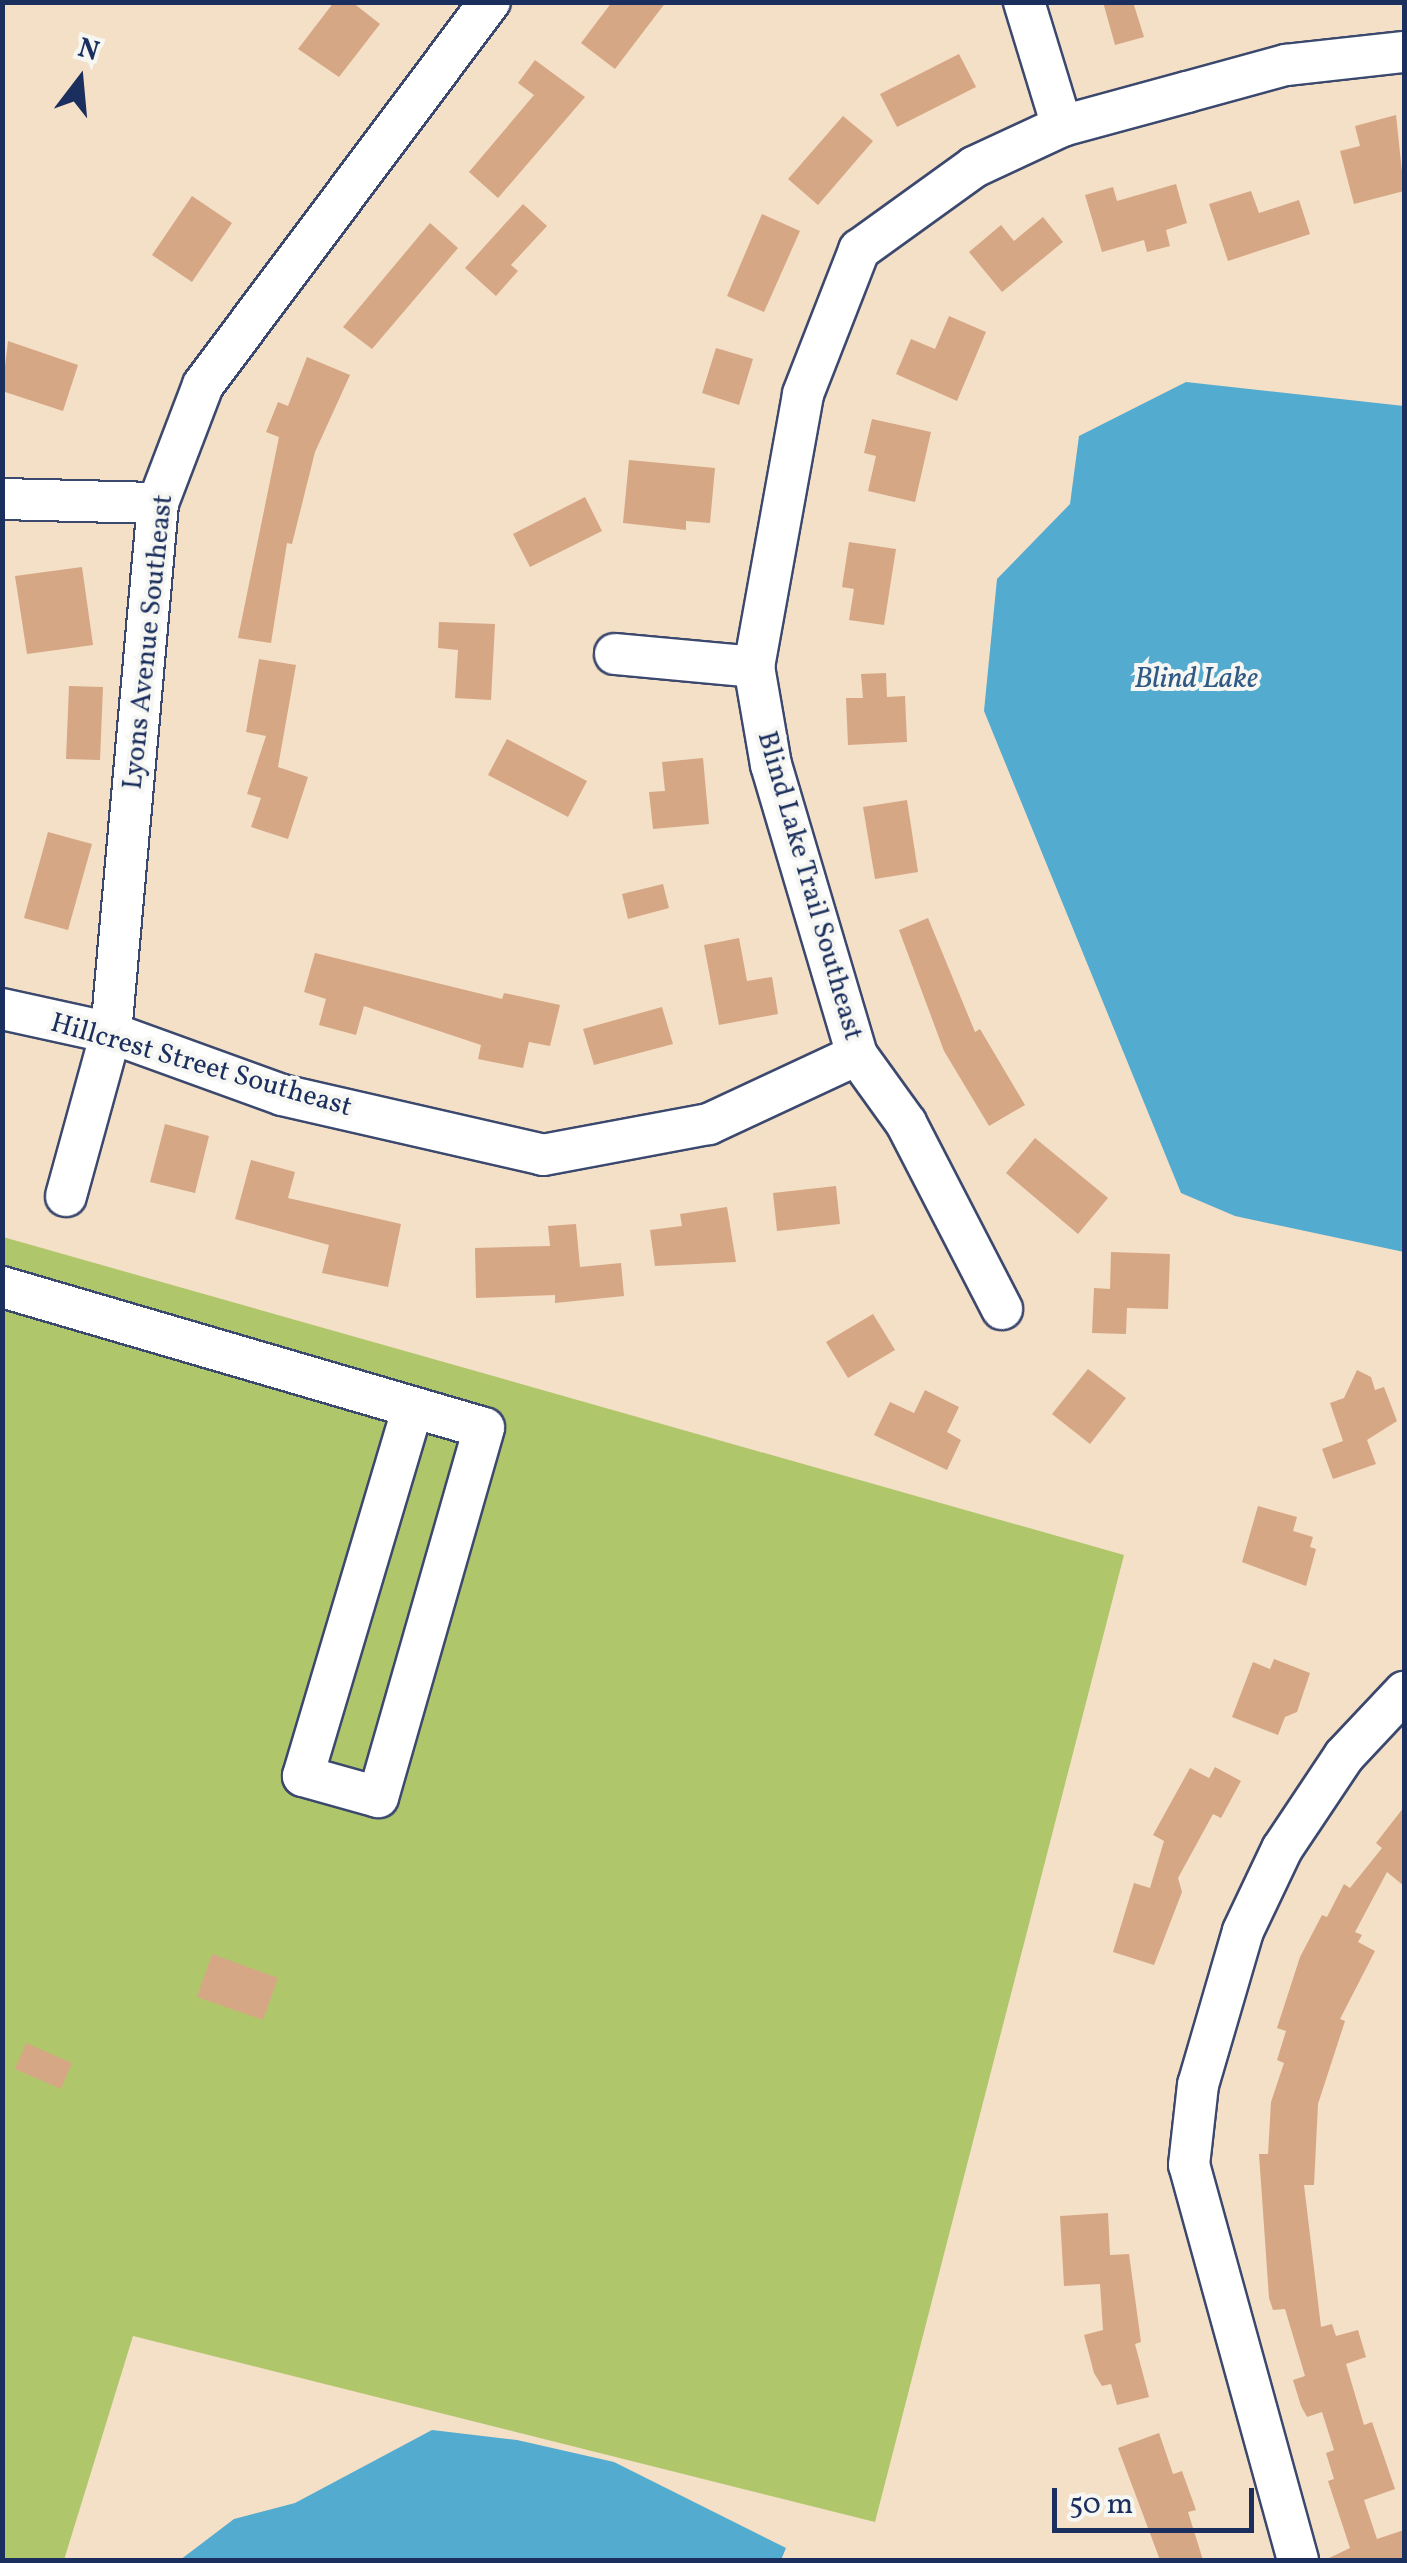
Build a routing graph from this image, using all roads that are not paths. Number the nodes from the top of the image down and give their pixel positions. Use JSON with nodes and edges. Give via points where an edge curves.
{"nodes":[{"id":1,"x":1024,"y":2,"type":"edge"},
{"id":2,"x":478,"y":7,"type":"edge"},
{"id":3,"x":1404,"y":52,"type":"edge"},
{"id":4,"x":1062,"y":126,"type":"junction"},
{"id":5,"x":2,"y":499,"type":"edge"},
{"id":6,"x":158,"y":503,"type":"junction"},
{"id":7,"x":615,"y":654,"type":"dead end"},
{"id":8,"x":754,"y":667,"type":"junction"},
{"id":9,"x":2,"y":1010,"type":"edge"},
{"id":10,"x":111,"y":1033,"type":"junction"},
{"id":11,"x":857,"y":1055,"type":"junction"},
{"id":12,"x":66,"y":1196,"type":"dead end"},
{"id":13,"x":2,"y":1287,"type":"edge"},
{"id":14,"x":1002,"y":1308,"type":"dead end"},
{"id":15,"x":413,"y":1408,"type":"junction"},
{"id":16,"x":1404,"y":1692,"type":"edge"},
{"id":17,"x":1298,"y":2560,"type":"edge"}],
"edges":[{"from":1,"to":4,"type":"street"},
{"from":2,"to":6,"type":"street","name":"Lyons Avenue Southeast","via":[[203,386]]},
{"from":3,"to":4,"type":"street","name":"Blind Lake Trail Southeast","via":[[1286,66]]},
{"from":4,"to":8,"type":"street","name":"Blind Lake Trail Southeast","via":[[974,167],[859,250],[803,394]]},
{"from":5,"to":6,"type":"street"},
{"from":6,"to":10,"type":"street","name":"Lyons Avenue Southeast"},
{"from":7,"to":8,"type":"street"},
{"from":8,"to":11,"type":"street","name":"Blind Lake Trail Southeast","via":[[771,765]]},
{"from":9,"to":10,"type":"street","name":"Hillcrest Street Southeast"},
{"from":10,"to":11,"type":"street","name":"Hillcrest Street Southeast","via":[[282,1095],[544,1156],[709,1124]]},
{"from":10,"to":12,"type":"street","name":"Lyons Avenue Southeast"},
{"from":11,"to":14,"type":"street","name":"Blind Lake Trail Southeast","via":[[906,1123]]},
{"from":13,"to":15,"type":"street"},
{"from":15,"to":15,"type":"street","via":[[303,1776],[378,1798],[484,1428]]},
{"from":16,"to":17,"type":"street","via":[[1344,1756],[1282,1849],[1225,1982],[1196,2101],[1189,2165]]}]}
